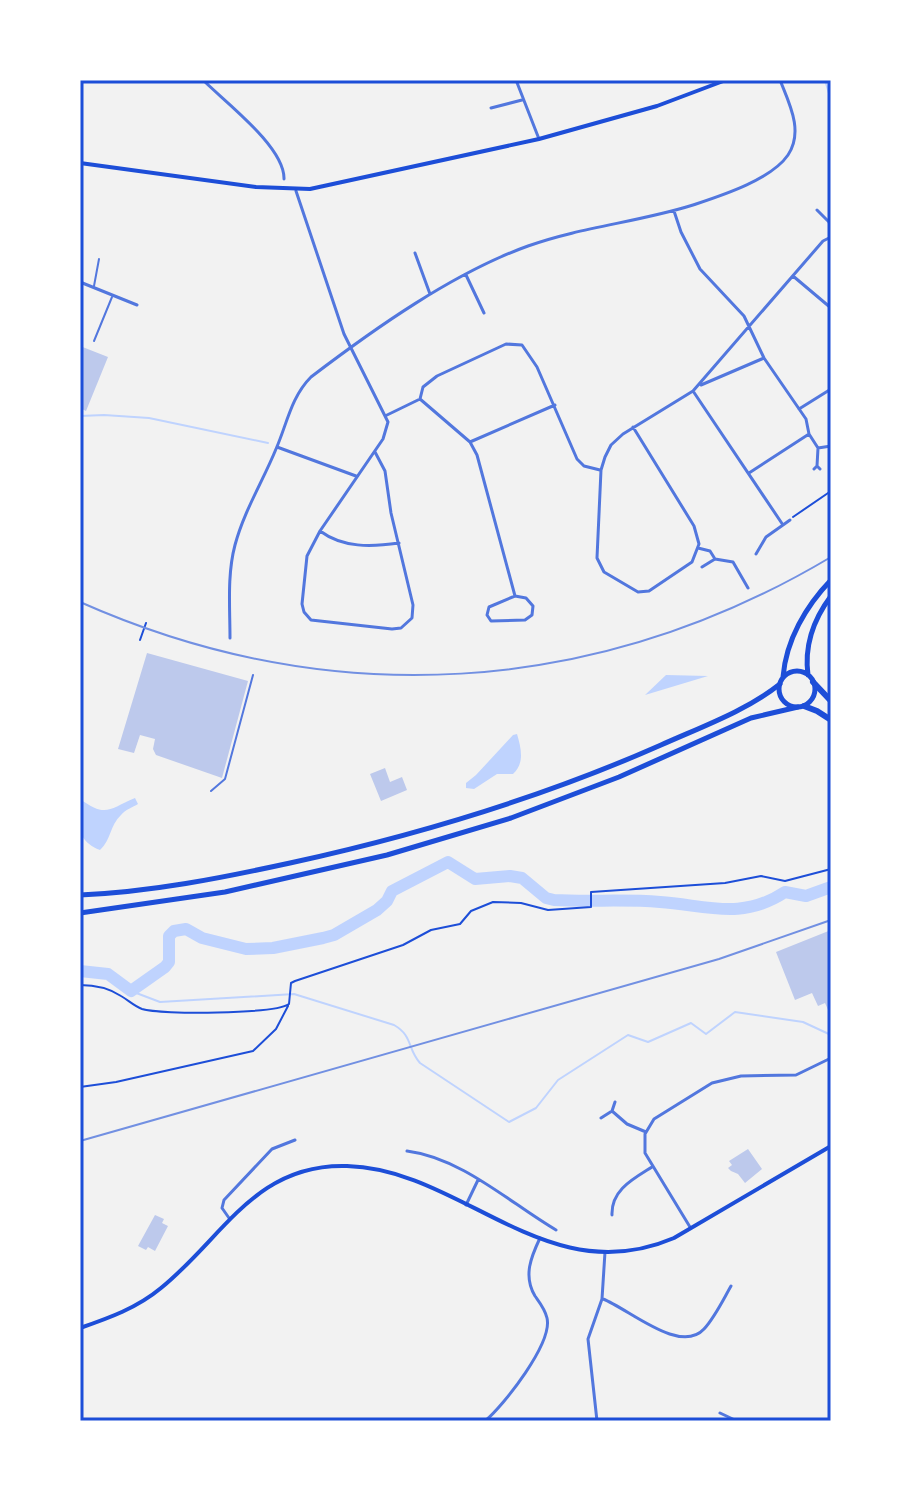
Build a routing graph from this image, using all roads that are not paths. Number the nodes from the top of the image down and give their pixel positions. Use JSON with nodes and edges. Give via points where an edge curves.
{"nodes":[{"id":1,"x":516,"y":80,"type":"edge"},
{"id":2,"x":726,"y":80,"type":"edge"},
{"id":3,"x":780,"y":80,"type":"edge"},
{"id":4,"x":205,"y":81,"type":"edge"},
{"id":5,"x":522,"y":100,"type":"junction"},
{"id":6,"x":491,"y":108,"type":"dead end"},
{"id":7,"x":539,"y":139,"type":"junction"},
{"id":8,"x":80,"y":163,"type":"edge"},
{"id":9,"x":284,"y":179,"type":"dead end"},
{"id":10,"x":296,"y":191,"type":"junction"},
{"id":11,"x":810,"y":204,"type":"dead end"},
{"id":12,"x":817,"y":210,"type":"joint"},
{"id":13,"x":674,"y":211,"type":"junction"},
{"id":14,"x":831,"y":228,"type":"edge"},
{"id":15,"x":831,"y":236,"type":"edge"},
{"id":16,"x":415,"y":253,"type":"dead end"},
{"id":17,"x":99,"y":259,"type":"dead end"},
{"id":18,"x":466,"y":275,"type":"junction"},
{"id":19,"x":793,"y":276,"type":"junction"},
{"id":20,"x":80,"y":282,"type":"edge"},
{"id":21,"x":93,"y":287,"type":"junction"},
{"id":22,"x":430,"y":294,"type":"junction"},
{"id":23,"x":113,"y":295,"type":"junction"},
{"id":24,"x":137,"y":305,"type":"dead end"},
{"id":25,"x":831,"y":308,"type":"edge"},
{"id":26,"x":484,"y":313,"type":"dead end"},
{"id":27,"x":751,"y":325,"type":"junction"},
{"id":28,"x":94,"y":341,"type":"dead end"},
{"id":29,"x":351,"y":349,"type":"junction"},
{"id":30,"x":764,"y":358,"type":"junction"},
{"id":31,"x":699,"y":385,"type":"junction"},
{"id":32,"x":831,"y":389,"type":"edge"},
{"id":33,"x":693,"y":391,"type":"junction"},
{"id":34,"x":420,"y":399,"type":"junction"},
{"id":35,"x":555,"y":405,"type":"junction"},
{"id":36,"x":799,"y":409,"type":"junction"},
{"id":37,"x":385,"y":416,"type":"junction"},
{"id":38,"x":633,"y":427,"type":"junction"},
{"id":39,"x":809,"y":434,"type":"junction"},
{"id":40,"x":470,"y":442,"type":"junction"},
{"id":41,"x":831,"y":446,"type":"edge"},
{"id":42,"x":277,"y":447,"type":"junction"},
{"id":43,"x":818,"y":448,"type":"junction"},
{"id":44,"x":375,"y":452,"type":"junction"},
{"id":45,"x":817,"y":468,"type":"dead end"},
{"id":46,"x":601,"y":470,"type":"junction"},
{"id":47,"x":749,"y":473,"type":"junction"},
{"id":48,"x":358,"y":476,"type":"junction"},
{"id":49,"x":792,"y":518,"type":"road end"},
{"id":50,"x":783,"y":525,"type":"junction"},
{"id":51,"x":320,"y":531,"type":"junction"},
{"id":52,"x":399,"y":543,"type":"junction"},
{"id":53,"x":698,"y":548,"type":"junction"},
{"id":54,"x":756,"y":554,"type":"dead end"},
{"id":55,"x":715,"y":559,"type":"junction"},
{"id":56,"x":702,"y":567,"type":"dead end"},
{"id":57,"x":831,"y":580,"type":"edge"},
{"id":58,"x":748,"y":588,"type":"dead end"},
{"id":59,"x":515,"y":596,"type":"junction"},
{"id":60,"x":831,"y":596,"type":"edge"},
{"id":61,"x":230,"y":638,"type":"dead end"},
{"id":62,"x":253,"y":675,"type":"dead end"},
{"id":63,"x":808,"y":675,"type":"junction"},
{"id":64,"x":782,"y":681,"type":"junction"},
{"id":65,"x":813,"y":682,"type":"junction"},
{"id":66,"x":831,"y":701,"type":"edge"},
{"id":67,"x":801,"y":706,"type":"junction"},
{"id":68,"x":831,"y":720,"type":"edge"},
{"id":69,"x":211,"y":791,"type":"dead end"},
{"id":70,"x":80,"y":895,"type":"edge"},
{"id":71,"x":80,"y":913,"type":"edge"},
{"id":72,"x":831,"y":1058,"type":"edge"},
{"id":73,"x":615,"y":1102,"type":"dead end"},
{"id":74,"x":612,"y":1111,"type":"junction"},
{"id":75,"x":601,"y":1118,"type":"dead end"},
{"id":76,"x":646,"y":1132,"type":"junction"},
{"id":77,"x":295,"y":1140,"type":"dead end"},
{"id":78,"x":831,"y":1146,"type":"edge"},
{"id":79,"x":407,"y":1151,"type":"dead end"},
{"id":80,"x":652,"y":1167,"type":"junction"},
{"id":81,"x":478,"y":1180,"type":"junction"},
{"id":82,"x":466,"y":1205,"type":"junction"},
{"id":83,"x":612,"y":1215,"type":"dead end"},
{"id":84,"x":229,"y":1218,"type":"junction"},
{"id":85,"x":691,"y":1229,"type":"junction"},
{"id":86,"x":556,"y":1230,"type":"dead end"},
{"id":87,"x":540,"y":1238,"type":"junction"},
{"id":88,"x":605,"y":1252,"type":"junction"},
{"id":89,"x":731,"y":1286,"type":"dead end"},
{"id":90,"x":602,"y":1299,"type":"junction"},
{"id":91,"x":80,"y":1328,"type":"edge"},
{"id":92,"x":720,"y":1413,"type":"dead end"},
{"id":93,"x":485,"y":1421,"type":"edge"},
{"id":94,"x":597,"y":1421,"type":"edge"},
{"id":95,"x":737,"y":1421,"type":"edge"}],
"edges":[{"from":1,"to":5,"type":"street"},
{"from":2,"to":7,"type":"main road","via":[[657,106]]},
{"from":3,"to":13,"type":"street","via":[[795,125],[787,157],[734,190]]},
{"from":4,"to":9,"type":"street","via":[[272,148]]},
{"from":5,"to":6,"type":"street"},
{"from":5,"to":7,"type":"street"},
{"from":7,"to":10,"type":"main road"},
{"from":8,"to":10,"type":"main road"},
{"from":10,"to":29,"type":"street"},
{"from":11,"to":12,"type":"street"},
{"from":12,"to":14,"type":"street"},
{"from":13,"to":18,"type":"street","via":[[527,246]]},
{"from":13,"to":27,"type":"street","via":[[700,269]]},
{"from":15,"to":19,"type":"street"},
{"from":16,"to":22,"type":"street"},
{"from":17,"to":21,"type":"street"},
{"from":18,"to":22,"type":"street"},
{"from":18,"to":26,"type":"street"},
{"from":19,"to":25,"type":"street"},
{"from":19,"to":27,"type":"street"},
{"from":20,"to":21,"type":"street"},
{"from":21,"to":23,"type":"street"},
{"from":22,"to":29,"type":"street"},
{"from":23,"to":24,"type":"street"},
{"from":23,"to":28,"type":"street"},
{"from":27,"to":30,"type":"street"},
{"from":27,"to":31,"type":"street"},
{"from":29,"to":37,"type":"street"},
{"from":29,"to":42,"type":"street","via":[[299,389]]},
{"from":30,"to":31,"type":"street"},
{"from":30,"to":36,"type":"street"},
{"from":31,"to":33,"type":"street"},
{"from":32,"to":36,"type":"street"},
{"from":33,"to":38,"type":"street"},
{"from":33,"to":47,"type":"street"},
{"from":34,"to":35,"type":"street","via":[[429,381],[512,343],[529,350]]},
{"from":34,"to":37,"type":"street"},
{"from":34,"to":40,"type":"street"},
{"from":35,"to":40,"type":"street"},
{"from":35,"to":46,"type":"street","via":[[580,464]]},
{"from":36,"to":39,"type":"street"},
{"from":37,"to":44,"type":"street","via":[[387,429]]},
{"from":38,"to":46,"type":"street","via":[[611,445]]},
{"from":38,"to":53,"type":"street","via":[[694,526]]},
{"from":39,"to":43,"type":"street"},
{"from":39,"to":47,"type":"street"},
{"from":40,"to":59,"type":"street"},
{"from":41,"to":43,"type":"street"},
{"from":42,"to":48,"type":"street"},
{"from":42,"to":61,"type":"street","via":[[235,544],[229,579]]},
{"from":43,"to":45,"type":"street"},
{"from":44,"to":48,"type":"street"},
{"from":44,"to":52,"type":"street","via":[[385,471]]},
{"from":46,"to":53,"type":"street","via":[[597,558],[604,572],[638,592],[649,591],[689,565]]},
{"from":47,"to":50,"type":"street"},
{"from":48,"to":51,"type":"street"},
{"from":49,"to":50,"type":"street"},
{"from":50,"to":54,"type":"street","via":[[766,537]]},
{"from":51,"to":52,"type":"street","via":[[340,543]]},
{"from":51,"to":52,"type":"street","via":[[307,556],[303,587],[304,612],[311,620],[390,629],[407,624],[413,605]]},
{"from":53,"to":55,"type":"street","via":[[710,551]]},
{"from":55,"to":56,"type":"street"},
{"from":55,"to":58,"type":"street","via":[[733,562]]},
{"from":57,"to":64,"type":"main road","via":[[800,622]]},
{"from":59,"to":59,"type":"street","via":[[531,601],[529,618],[489,619],[489,607]]},
{"from":60,"to":63,"type":"main road","via":[[810,635]]},
{"from":62,"to":69,"type":"street","via":[[225,779]]},
{"from":63,"to":64,"type":"main road","via":[[795,671]]},
{"from":63,"to":65,"type":"main road"},
{"from":64,"to":67,"type":"main road","via":[[779,692],[784,701]]},
{"from":64,"to":70,"type":"main road","via":[[755,701],[640,754],[467,819],[234,875]]},
{"from":65,"to":66,"type":"highway"},
{"from":65,"to":67,"type":"main road","via":[[814,696]]},
{"from":67,"to":68,"type":"highway"},
{"from":67,"to":71,"type":"main road","via":[[751,718],[511,818],[387,855],[225,892]]},
{"from":72,"to":76,"type":"street","via":[[796,1075],[741,1076],[712,1083],[660,1114]]},
{"from":73,"to":74,"type":"street"},
{"from":74,"to":75,"type":"street"},
{"from":74,"to":76,"type":"street"},
{"from":76,"to":80,"type":"street","via":[[644,1148]]},
{"from":77,"to":84,"type":"street","via":[[272,1149],[224,1200],[222,1208]]},
{"from":78,"to":85,"type":"main road"},
{"from":79,"to":81,"type":"street"},
{"from":80,"to":83,"type":"street","via":[[615,1195]]},
{"from":80,"to":85,"type":"street"},
{"from":81,"to":82,"type":"street"},
{"from":81,"to":86,"type":"street"},
{"from":82,"to":84,"type":"main road","via":[[389,1173],[334,1166],[280,1179]]},
{"from":82,"to":87,"type":"main road"},
{"from":84,"to":91,"type":"main road","via":[[158,1291],[124,1312]]},
{"from":85,"to":88,"type":"main road","via":[[648,1247]]},
{"from":87,"to":88,"type":"main road"},
{"from":87,"to":93,"type":"street","via":[[528,1274],[548,1320],[546,1336]]},
{"from":88,"to":90,"type":"street"},
{"from":89,"to":90,"type":"street","via":[[706,1327],[690,1338],[672,1336]]},
{"from":90,"to":94,"type":"street","via":[[588,1339]]},
{"from":92,"to":95,"type":"street"}]}
